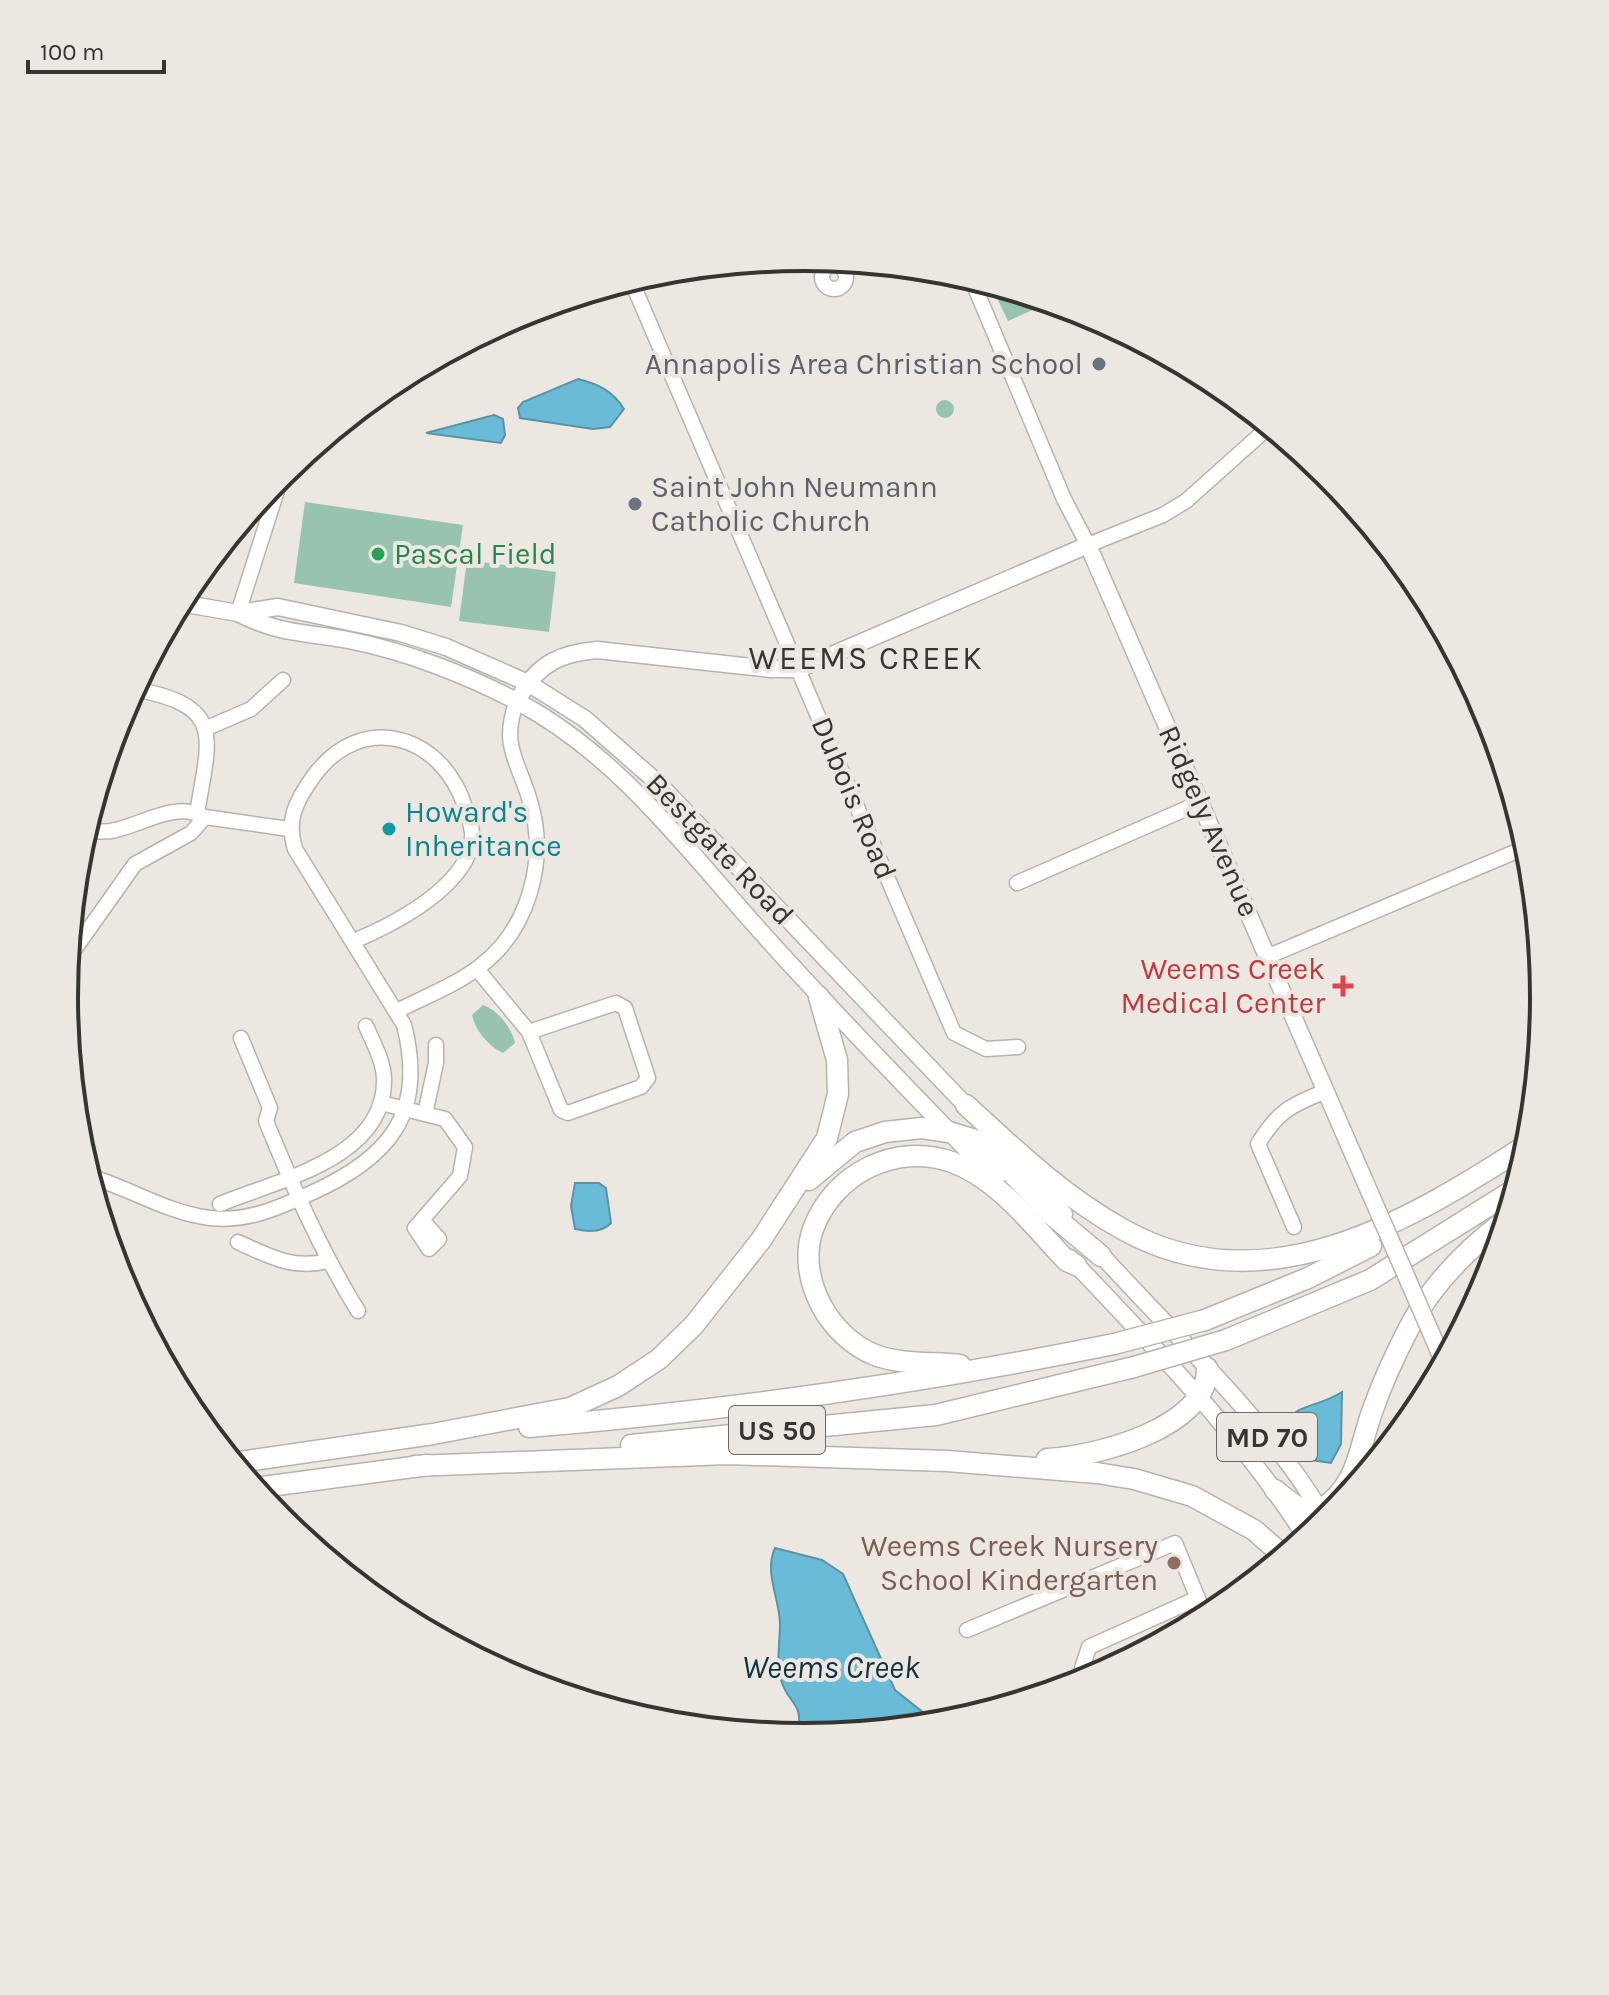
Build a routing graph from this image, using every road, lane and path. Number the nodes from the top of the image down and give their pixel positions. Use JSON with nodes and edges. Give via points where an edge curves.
{"nodes":[{"id":1,"x":636,"y":291,"type":"edge"},
{"id":2,"x":977,"y":292,"type":"edge"},
{"id":3,"x":1262,"y":433,"type":"edge"},
{"id":4,"x":273,"y":502,"type":"edge"},
{"id":5,"x":1088,"y":545,"type":"junction"},
{"id":6,"x":193,"y":605,"type":"edge"},
{"id":7,"x":238,"y":613,"type":"junction"},
{"id":8,"x":799,"y":669,"type":"junction"},
{"id":9,"x":283,"y":680,"type":"dead end"},
{"id":10,"x":528,"y":683,"type":"junction"},
{"id":11,"x":146,"y":691,"type":"edge"},
{"id":12,"x":517,"y":701,"type":"junction"},
{"id":13,"x":207,"y":728,"type":"junction"},
{"id":14,"x":1199,"y":803,"type":"junction"},
{"id":15,"x":201,"y":815,"type":"junction"},
{"id":16,"x":289,"y":829,"type":"junction"},
{"id":17,"x":98,"y":831,"type":"edge"},
{"id":18,"x":1516,"y":852,"type":"edge"},
{"id":19,"x":1017,"y":883,"type":"dead end"},
{"id":20,"x":81,"y":940,"type":"edge"},
{"id":21,"x":354,"y":941,"type":"junction"},
{"id":22,"x":1269,"y":956,"type":"junction"},
{"id":23,"x":477,"y":969,"type":"junction"},
{"id":24,"x":819,"y":997,"type":"junction"},
{"id":25,"x":397,"y":1011,"type":"junction"},
{"id":26,"x":366,"y":1026,"type":"dead end"},
{"id":27,"x":529,"y":1032,"type":"junction"},
{"id":28,"x":241,"y":1038,"type":"dead end"},
{"id":29,"x":436,"y":1045,"type":"dead end"},
{"id":30,"x":1018,"y":1047,"type":"dead end"},
{"id":31,"x":1326,"y":1091,"type":"junction"},
{"id":32,"x":381,"y":1103,"type":"junction"},
{"id":33,"x":966,"y":1105,"type":"junction"},
{"id":34,"x":405,"y":1109,"type":"junction"},
{"id":35,"x":425,"y":1114,"type":"junction"},
{"id":36,"x":949,"y":1132,"type":"junction"},
{"id":37,"x":1514,"y":1153,"type":"edge"},
{"id":38,"x":1511,"y":1166,"type":"edge"},
{"id":39,"x":288,"y":1176,"type":"junction"},
{"id":40,"x":102,"y":1180,"type":"edge"},
{"id":41,"x":791,"y":1196,"type":"junction"},
{"id":42,"x":1503,"y":1197,"type":"edge"},
{"id":43,"x":300,"y":1198,"type":"junction"},
{"id":44,"x":220,"y":1204,"type":"dead end"},
{"id":45,"x":422,"y":1220,"type":"dead end"},
{"id":46,"x":1294,"y":1227,"type":"dead end"},
{"id":47,"x":1492,"y":1230,"type":"edge"},
{"id":48,"x":238,"y":1242,"type":"dead end"},
{"id":49,"x":1101,"y":1256,"type":"junction"},
{"id":50,"x":327,"y":1261,"type":"junction"},
{"id":51,"x":1076,"y":1265,"type":"junction"},
{"id":52,"x":358,"y":1311,"type":"dead end"},
{"id":53,"x":1439,"y":1352,"type":"edge"},
{"id":54,"x":1207,"y":1368,"type":"junction"},
{"id":55,"x":991,"y":1369,"type":"junction"},
{"id":56,"x":1198,"y":1399,"type":"junction"},
{"id":57,"x":1370,"y":1416,"type":"junction"},
{"id":58,"x":433,"y":1434,"type":"junction"},
{"id":59,"x":1369,"y":1454,"type":"edge"},
{"id":60,"x":245,"y":1461,"type":"edge"},
{"id":61,"x":947,"y":1461,"type":"junction"},
{"id":62,"x":415,"y":1466,"type":"junction"},
{"id":63,"x":1353,"y":1475,"type":"edge"},
{"id":64,"x":267,"y":1486,"type":"edge"},
{"id":65,"x":1275,"y":1490,"type":"junction"},
{"id":66,"x":1319,"y":1509,"type":"edge"},
{"id":67,"x":1316,"y":1513,"type":"edge"},
{"id":68,"x":1300,"y":1528,"type":"edge"},
{"id":69,"x":1277,"y":1550,"type":"edge"},
{"id":70,"x":1198,"y":1598,"type":"junction"},
{"id":71,"x":1201,"y":1606,"type":"edge"},
{"id":72,"x":967,"y":1630,"type":"dead end"},
{"id":73,"x":1082,"y":1669,"type":"edge"}],
"edges":[{"from":1,"to":8,"type":"street","name":"Dubois Road"},
{"from":2,"to":5,"type":"street","name":"Ridgely Avenue"},
{"from":3,"to":5,"type":"street","via":[[1186,501]]},
{"from":4,"to":7,"type":"street"},
{"from":5,"to":8,"type":"main road"},
{"from":5,"to":14,"type":"main road","name":"Ridgely Avenue"},
{"from":6,"to":7,"type":"main road","name":"Bestgate Road","number":"MD 70"},
{"from":7,"to":10,"type":"main road","name":"Bestgate Road","number":"MD 70","via":[[278,607],[401,633]]},
{"from":7,"to":12,"type":"main road","name":"Bestgate Road","number":"MD 70","via":[[267,629],[350,640],[422,661]]},
{"from":8,"to":10,"type":"main road","via":[[597,650],[546,663]]},
{"from":8,"to":30,"type":"street","name":"Dubois Road","via":[[954,1033],[986,1049]]},
{"from":9,"to":13,"type":"street","via":[[251,709]]},
{"from":10,"to":12,"type":"main road"},
{"from":10,"to":33,"type":"main road","name":"Bestgate Road","number":"MD 70","via":[[585,719],[659,784]]},
{"from":11,"to":13,"type":"street","via":[[192,708]]},
{"from":12,"to":23,"type":"street","via":[[509,747],[531,803],[538,852],[530,895],[515,926]]},
{"from":12,"to":24,"type":"main road","name":"Bestgate Road","number":"MD 70","via":[[621,775]]},
{"from":13,"to":15,"type":"street"},
{"from":14,"to":19,"type":"street"},
{"from":14,"to":22,"type":"main road","name":"Ridgely Avenue"},
{"from":15,"to":16,"type":"street"},
{"from":15,"to":17,"type":"street","via":[[161,814]]},
{"from":15,"to":20,"type":"street","via":[[191,833],[135,864]]},
{"from":16,"to":21,"type":"street","via":[[295,849]]},
{"from":16,"to":21,"type":"street","via":[[305,788],[325,760],[356,739],[409,742],[449,773],[472,829],[469,854],[431,897],[402,919]]},
{"from":18,"to":22,"type":"street"},
{"from":21,"to":25,"type":"street"},
{"from":22,"to":31,"type":"main road","name":"Ridgely Avenue"},
{"from":23,"to":25,"type":"street"},
{"from":23,"to":27,"type":"street"},
{"from":24,"to":36,"type":"main road","name":"Bestgate Road","number":"MD 70"},
{"from":24,"to":41,"type":"highway","via":[[837,1060],[838,1094],[827,1138]]},
{"from":25,"to":34,"type":"street","via":[[412,1058]]},
{"from":26,"to":32,"type":"street","via":[[384,1078]]},
{"from":27,"to":27,"type":"street","via":[[554,1099],[568,1113],[641,1087],[648,1078],[625,1008],[616,1003]]},
{"from":28,"to":39,"type":"street","via":[[270,1108],[266,1121]]},
{"from":29,"to":35,"type":"street"},
{"from":31,"to":46,"type":"street","via":[[1288,1106],[1258,1144]]},
{"from":31,"to":53,"type":"main road","name":"Ridgely Avenue","bridge":true},
{"from":32,"to":34,"type":"street"},
{"from":32,"to":39,"type":"street","via":[[373,1124],[358,1141]]},
{"from":33,"to":37,"type":"highway","via":[[1069,1194],[1126,1231],[1221,1260],[1263,1263],[1344,1244],[1421,1210]]},
{"from":33,"to":49,"type":"main road","name":"Bestgate Road","number":"MD 70"},
{"from":34,"to":35,"type":"street"},
{"from":34,"to":43,"type":"street","via":[[373,1159]]},
{"from":35,"to":45,"type":"street","via":[[445,1119],[456,1130],[465,1158],[460,1176]]},
{"from":36,"to":41,"type":"highway","via":[[922,1128],[855,1142]]},
{"from":36,"to":49,"type":"highway","via":[[982,1142],[1050,1213]]},
{"from":36,"to":51,"type":"main road","name":"Bestgate Road","number":"MD 70"},
{"from":38,"to":55,"type":"highway","number":"US 50","bridge":true,"via":[[1444,1208],[1308,1278],[1205,1320]]},
{"from":39,"to":43,"type":"street"},
{"from":39,"to":44,"type":"street"},
{"from":40,"to":43,"type":"street","via":[[208,1217],[251,1216]]},
{"from":41,"to":58,"type":"highway","via":[[694,1325],[659,1359],[570,1408]]},
{"from":42,"to":62,"type":"highway","number":"US 50","bridge":true,"via":[[1370,1280],[1226,1340],[1134,1367],[936,1415]]},
{"from":43,"to":50,"type":"street"},
{"from":47,"to":57,"type":"highway","via":[[1422,1306]]},
{"from":48,"to":50,"type":"street","via":[[292,1264]]},
{"from":49,"to":54,"type":"main road","number":"MD 70"},
{"from":50,"to":52,"type":"street"},
{"from":51,"to":55,"type":"highway","via":[[996,1189],[950,1162],[919,1154],[889,1157],[840,1188],[813,1228],[809,1252],[817,1298],[833,1326],[876,1355]]},
{"from":51,"to":56,"type":"main road","number":"MD 70"},
{"from":54,"to":56,"type":"highway"},
{"from":54,"to":66,"type":"main road","number":"MD 70","via":[[1282,1455]]},
{"from":55,"to":58,"type":"highway","number":"US 50","via":[[633,1419]]},
{"from":56,"to":61,"type":"highway","via":[[1145,1435],[1093,1454]]},
{"from":56,"to":65,"type":"main road","number":"MD 70"},
{"from":57,"to":59,"type":"highway"},
{"from":57,"to":63,"type":"highway"},
{"from":58,"to":60,"type":"highway","number":"US 50"},
{"from":61,"to":62,"type":"highway","via":[[727,1454]]},
{"from":61,"to":69,"type":"highway","via":[[1097,1473],[1163,1485],[1222,1511]]},
{"from":62,"to":64,"type":"highway","number":"US 50"},
{"from":65,"to":67,"type":"highway"},
{"from":65,"to":68,"type":"main road","number":"MD 70"},
{"from":70,"to":71,"type":"street"},
{"from":70,"to":72,"type":"street","via":[[1175,1543]]},
{"from":70,"to":73,"type":"street","via":[[1089,1647]]}]}
